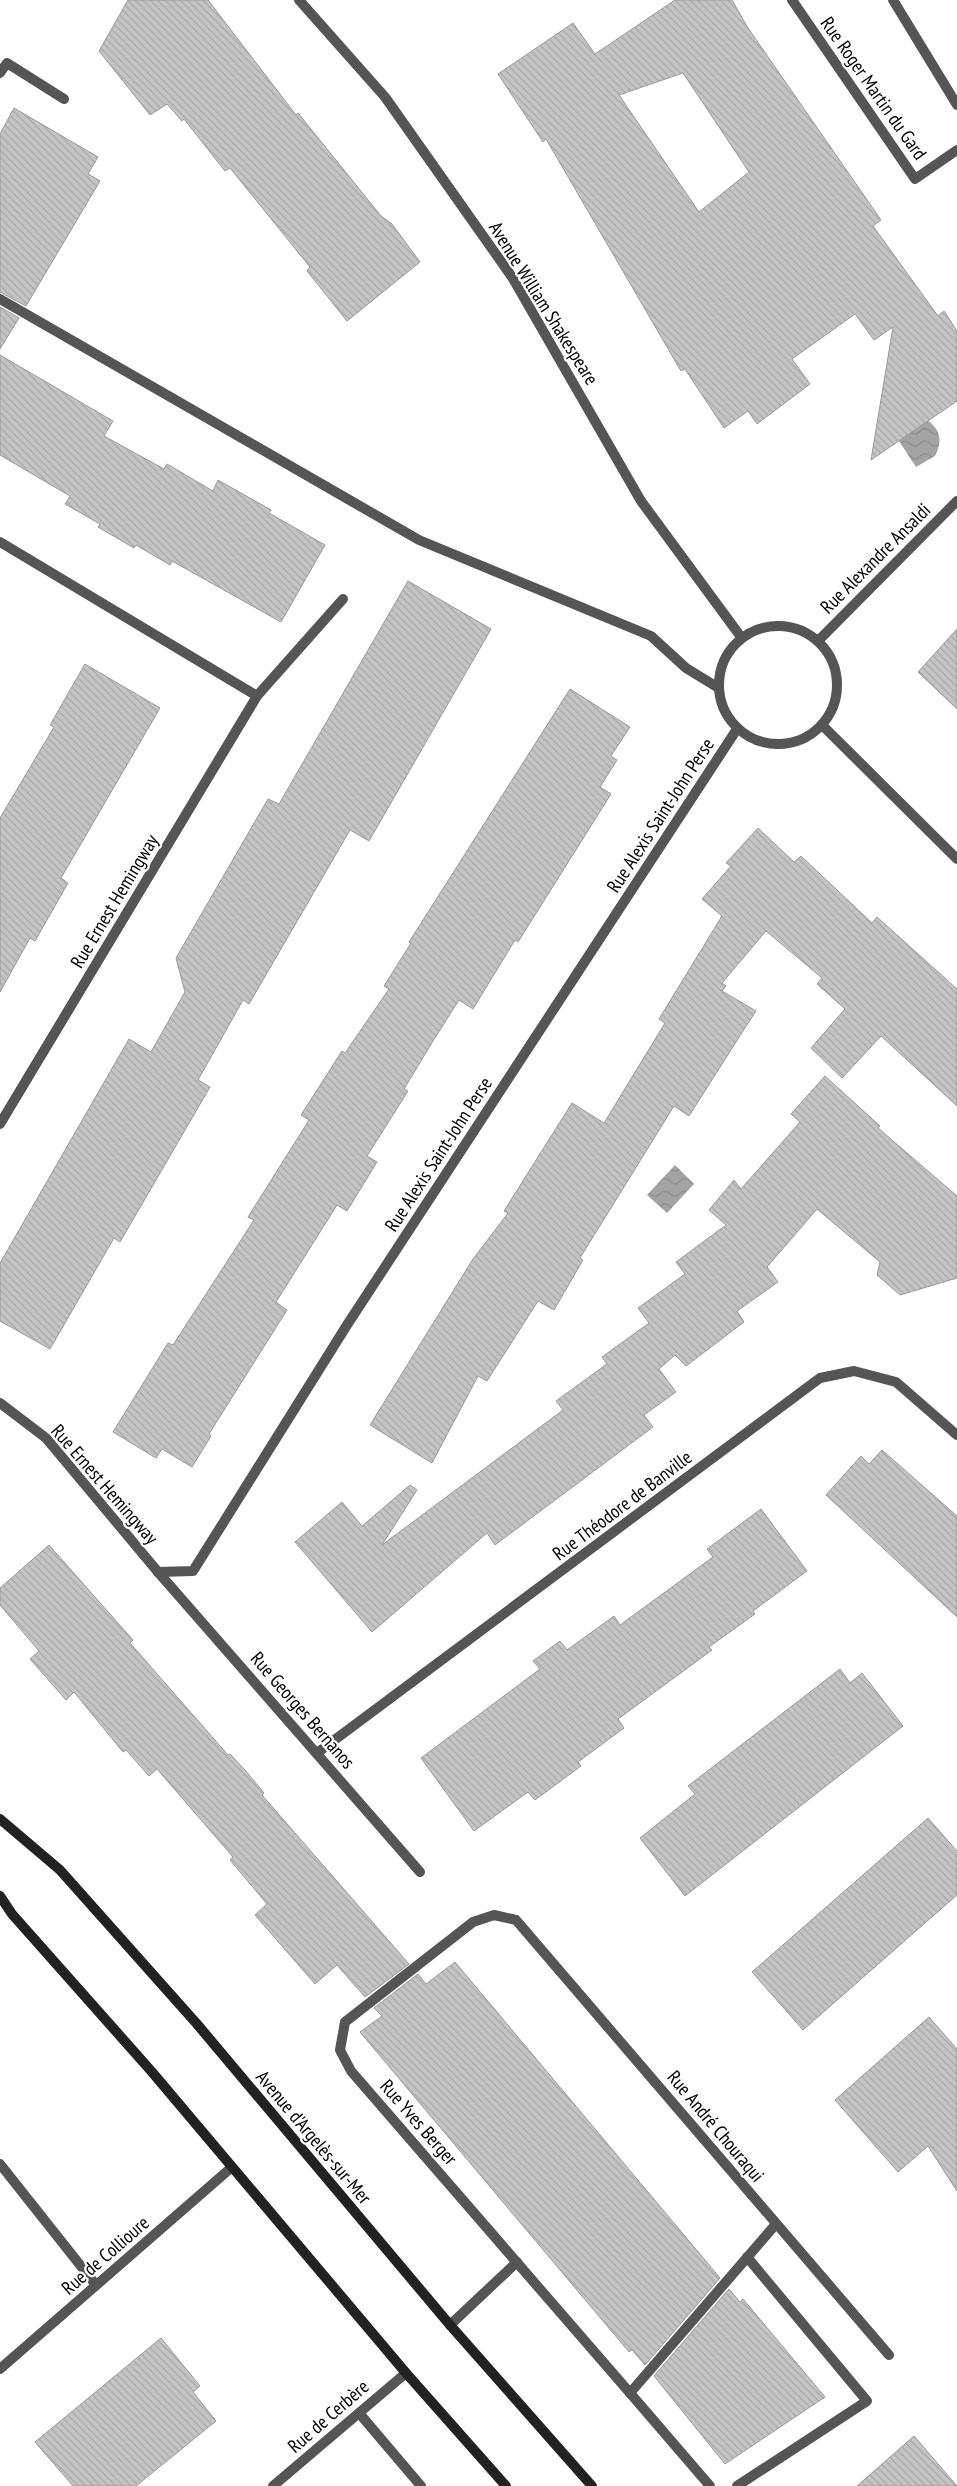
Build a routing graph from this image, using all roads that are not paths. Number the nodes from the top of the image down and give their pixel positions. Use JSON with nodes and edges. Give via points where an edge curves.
{"nodes":[{"id":1,"x":299,"y":0,"type":"edge"},
{"id":2,"x":792,"y":0,"type":"edge"},
{"id":3,"x":893,"y":0,"type":"edge"},
{"id":4,"x":0,"y":73,"type":"edge"},
{"id":5,"x":64,"y":99,"type":"dead end"},
{"id":6,"x":957,"y":105,"type":"edge"},
{"id":7,"x":957,"y":150,"type":"edge"},
{"id":8,"x":0,"y":299,"type":"edge"},
{"id":9,"x":957,"y":501,"type":"edge"},
{"id":10,"x":0,"y":542,"type":"edge"},
{"id":11,"x":343,"y":599,"type":"dead end"},
{"id":12,"x":741,"y":637,"type":"junction"},
{"id":13,"x":819,"y":640,"type":"junction"},
{"id":14,"x":718,"y":687,"type":"junction"},
{"id":15,"x":258,"y":696,"type":"junction"},
{"id":16,"x":822,"y":725,"type":"junction"},
{"id":17,"x":738,"y":729,"type":"junction"},
{"id":18,"x":957,"y":859,"type":"edge"},
{"id":19,"x":0,"y":1124,"type":"edge"},
{"id":20,"x":0,"y":1403,"type":"edge"},
{"id":21,"x":957,"y":1435,"type":"edge"},
{"id":22,"x":158,"y":1572,"type":"junction"},
{"id":23,"x":317,"y":1753,"type":"junction"},
{"id":24,"x":0,"y":1819,"type":"edge"},
{"id":25,"x":420,"y":1872,"type":"dead end"},
{"id":26,"x":0,"y":1896,"type":"edge"},
{"id":27,"x":516,"y":1920,"type":"joint"},
{"id":28,"x":0,"y":2164,"type":"edge"},
{"id":29,"x":232,"y":2167,"type":"junction"},
{"id":30,"x":776,"y":2224,"type":"junction"},
{"id":31,"x":747,"y":2257,"type":"junction"},
{"id":32,"x":517,"y":2262,"type":"junction"},
{"id":33,"x":96,"y":2285,"type":"junction"},
{"id":34,"x":450,"y":2325,"type":"junction"},
{"id":35,"x":889,"y":2355,"type":"dead end"},
{"id":36,"x":0,"y":2369,"type":"edge"},
{"id":37,"x":406,"y":2373,"type":"junction"},
{"id":38,"x":630,"y":2392,"type":"junction"},
{"id":39,"x":359,"y":2413,"type":"junction"},
{"id":40,"x":273,"y":2486,"type":"edge"},
{"id":41,"x":421,"y":2486,"type":"edge"},
{"id":42,"x":506,"y":2486,"type":"edge"},
{"id":43,"x":592,"y":2486,"type":"edge"},
{"id":44,"x":710,"y":2486,"type":"edge"},
{"id":45,"x":737,"y":2486,"type":"edge"}],
"edges":[{"from":1,"to":12,"type":"street","name":"Avenue William Shakespeare","via":[[385,97],[512,277],[640,501]]},
{"from":2,"to":7,"type":"street","name":"Rue Roger Martin du Gard","via":[[915,179]]},
{"from":3,"to":6,"type":"street"},
{"from":4,"to":5,"type":"street","via":[[7,63]]},
{"from":8,"to":14,"type":"street","via":[[420,540],[651,636],[686,668]]},
{"from":9,"to":13,"type":"street","name":"Rue Alexandre Ansaldi"},
{"from":10,"to":15,"type":"street"},
{"from":11,"to":15,"type":"street","name":"Rue Ernest Hemingway"},
{"from":12,"to":13,"type":"street","via":[[752,630],[775,625],[798,628]]},
{"from":12,"to":14,"type":"street","via":[[721,664]]},
{"from":13,"to":16,"type":"street","via":[[832,659],[838,682],[834,705]]},
{"from":14,"to":17,"type":"street","via":[[723,710]]},
{"from":15,"to":19,"type":"street","name":"Rue Ernest Hemingway"},
{"from":16,"to":17,"type":"street","via":[[803,739],[780,744],[757,741]]},
{"from":16,"to":18,"type":"street"},
{"from":17,"to":22,"type":"street","name":"Rue Alexis Saint-John Perse","via":[[347,1325],[193,1571]]},
{"from":20,"to":22,"type":"street","name":"Rue Ernest Hemingway","via":[[46,1438]]},
{"from":21,"to":23,"type":"street","name":"Rue Théodore de Banville","via":[[896,1382],[854,1371],[820,1378]]},
{"from":22,"to":23,"type":"street","name":"Rue Georges Bernanos"},
{"from":23,"to":25,"type":"street","name":"Rue Georges Bernanos"},
{"from":24,"to":34,"type":"main road","name":"Avenue d'Argelès-sur-Mer","via":[[60,1870],[197,2024]]},
{"from":26,"to":29,"type":"main road","via":[[12,1914]]},
{"from":27,"to":30,"type":"street","name":"Rue André Chouraqui"},
{"from":27,"to":32,"type":"street","name":"Rue Yves Berger","via":[[494,1915],[473,1922],[345,2022],[340,2050],[351,2071]]},
{"from":28,"to":33,"type":"street"},
{"from":29,"to":33,"type":"street","name":"Rue de Collioure"},
{"from":29,"to":37,"type":"main road"},
{"from":30,"to":31,"type":"street"},
{"from":30,"to":35,"type":"street","name":"Rue André Chouraqui"},
{"from":31,"to":38,"type":"street"},
{"from":31,"to":45,"type":"street","via":[[867,2402]]},
{"from":32,"to":34,"type":"street"},
{"from":32,"to":38,"type":"street","name":"Rue Yves Berger"},
{"from":33,"to":36,"type":"street","name":"Rue de Collioure"},
{"from":34,"to":43,"type":"main road","name":"Avenue d'Argelès-sur-Mer"},
{"from":37,"to":39,"type":"street","name":"Rue de Cerbère"},
{"from":37,"to":42,"type":"main road"},
{"from":38,"to":44,"type":"street","name":"Rue Yves Berger"},
{"from":39,"to":40,"type":"street","name":"Rue de Cerbère"},
{"from":39,"to":41,"type":"street"}]}
